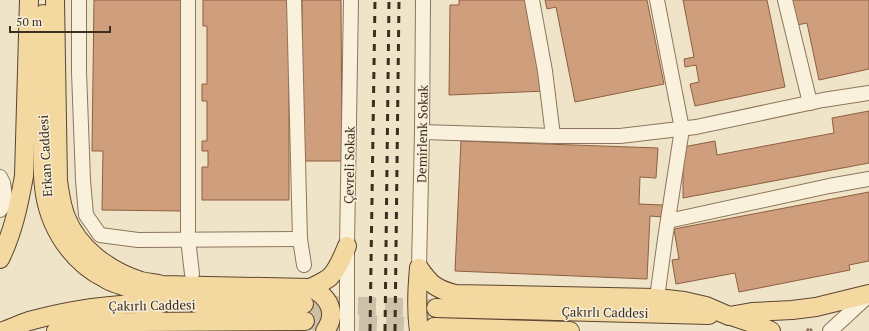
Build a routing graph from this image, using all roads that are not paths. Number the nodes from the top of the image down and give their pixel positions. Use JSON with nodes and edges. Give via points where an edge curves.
{"nodes":[{"id":1,"x":29,"y":0,"type":"edge"},
{"id":2,"x":43,"y":0,"type":"edge"},
{"id":3,"x":55,"y":0,"type":"edge"},
{"id":4,"x":79,"y":0,"type":"edge"},
{"id":5,"x":188,"y":0,"type":"edge"},
{"id":6,"x":294,"y":0,"type":"edge"},
{"id":7,"x":351,"y":0,"type":"edge"},
{"id":8,"x":423,"y":0,"type":"edge"},
{"id":9,"x":532,"y":0,"type":"edge"},
{"id":10,"x":657,"y":0,"type":"edge"},
{"id":11,"x":785,"y":0,"type":"edge"},
{"id":12,"x":869,"y":92,"type":"edge"},
{"id":13,"x":810,"y":103,"type":"junction"},
{"id":14,"x":682,"y":129,"type":"junction"},
{"id":15,"x":422,"y":132,"type":"junction"},
{"id":16,"x":553,"y":136,"type":"junction"},
{"id":17,"x":0,"y":177,"type":"edge"},
{"id":18,"x":869,"y":179,"type":"edge"},
{"id":19,"x":0,"y":210,"type":"edge"},
{"id":20,"x":668,"y":222,"type":"junction"},
{"id":21,"x":188,"y":239,"type":"junction"},
{"id":22,"x":300,"y":239,"type":"junction"},
{"id":23,"x":348,"y":246,"type":"junction"},
{"id":24,"x":0,"y":259,"type":"edge"},
{"id":25,"x":304,"y":265,"type":"dead end"},
{"id":26,"x":418,"y":268,"type":"junction"},
{"id":27,"x":192,"y":274,"type":"dead end"},
{"id":28,"x":869,"y":295,"type":"edge"},
{"id":29,"x":657,"y":298,"type":"junction"},
{"id":30,"x":209,"y":304,"type":"junction"},
{"id":31,"x":306,"y":305,"type":"junction"},
{"id":32,"x":436,"y":308,"type":"tunnel mouth"},
{"id":33,"x":729,"y":316,"type":"junction"},
{"id":34,"x":427,"y":329,"type":"edge"},
{"id":35,"x":3,"y":331,"type":"edge"},
{"id":36,"x":56,"y":331,"type":"edge"},
{"id":37,"x":325,"y":331,"type":"edge"},
{"id":38,"x":347,"y":331,"type":"edge"},
{"id":39,"x":570,"y":331,"type":"edge"},
{"id":40,"x":771,"y":331,"type":"edge"},
{"id":41,"x":830,"y":331,"type":"edge"}],
"edges":[{"from":1,"to":24,"type":"main road","name":"Erkan Caddesi","via":[[24,176],[11,232]]},
{"from":2,"to":30,"type":"main road","name":"Erkan Caddesi","via":[[44,188],[48,210],[57,231],[70,250],[86,266],[106,279],[150,294]]},
{"from":3,"to":31,"type":"main road","via":[[58,181],[66,217],[80,242],[106,264],[142,281]]},
{"from":4,"to":21,"type":"street","via":[[86,215],[100,235],[138,240]]},
{"from":5,"to":21,"type":"street"},
{"from":6,"to":22,"type":"street"},
{"from":7,"to":23,"type":"street","name":"Çevreli Sokak"},
{"from":8,"to":15,"type":"street","name":"Demirlenk Sokak"},
{"from":9,"to":16,"type":"street","via":[[545,71]]},
{"from":10,"to":14,"type":"street"},
{"from":11,"to":13,"type":"street"},
{"from":12,"to":13,"type":"street"},
{"from":13,"to":14,"type":"street"},
{"from":14,"to":16,"type":"street","via":[[620,136]]},
{"from":14,"to":20,"type":"street"},
{"from":15,"to":16,"type":"street"},
{"from":15,"to":26,"type":"street","name":"Demirlenk Sokak"},
{"from":17,"to":19,"type":"street","via":[[6,202]]},
{"from":18,"to":20,"type":"street"},
{"from":20,"to":29,"type":"street"},
{"from":21,"to":22,"type":"street"},
{"from":21,"to":27,"type":"street"},
{"from":22,"to":25,"type":"street"},
{"from":23,"to":31,"type":"main road","via":[[339,265],[330,277],[319,284]]},
{"from":23,"to":38,"type":"street","name":"Çevreli Sokak"},
{"from":26,"to":29,"type":"main road","via":[[434,286],[455,294]]},
{"from":26,"to":34,"type":"main road","via":[[417,318]]},
{"from":28,"to":33,"type":"main road","via":[[792,310]]},
{"from":28,"to":41,"type":"street"},
{"from":29,"to":33,"type":"main road","via":[[706,306]]},
{"from":30,"to":31,"type":"main road","name":"Çakırlı Caddesi"},
{"from":30,"to":35,"type":"main road","name":"Çakırlı Caddesi","via":[[109,305],[28,321]]},
{"from":31,"to":36,"type":"main road","name":"Çakırlı Caddesi","via":[[117,322]]},
{"from":31,"to":37,"type":"main road","via":[[321,294],[326,300],[331,316]]},
{"from":32,"to":33,"type":"main road","name":"Çakırlı Caddesi"},
{"from":33,"to":40,"type":"main road","name":"Çakırlı Caddesi"},
{"from":34,"to":39,"type":"main road","name":"Çakırlı Caddesi"}]}
